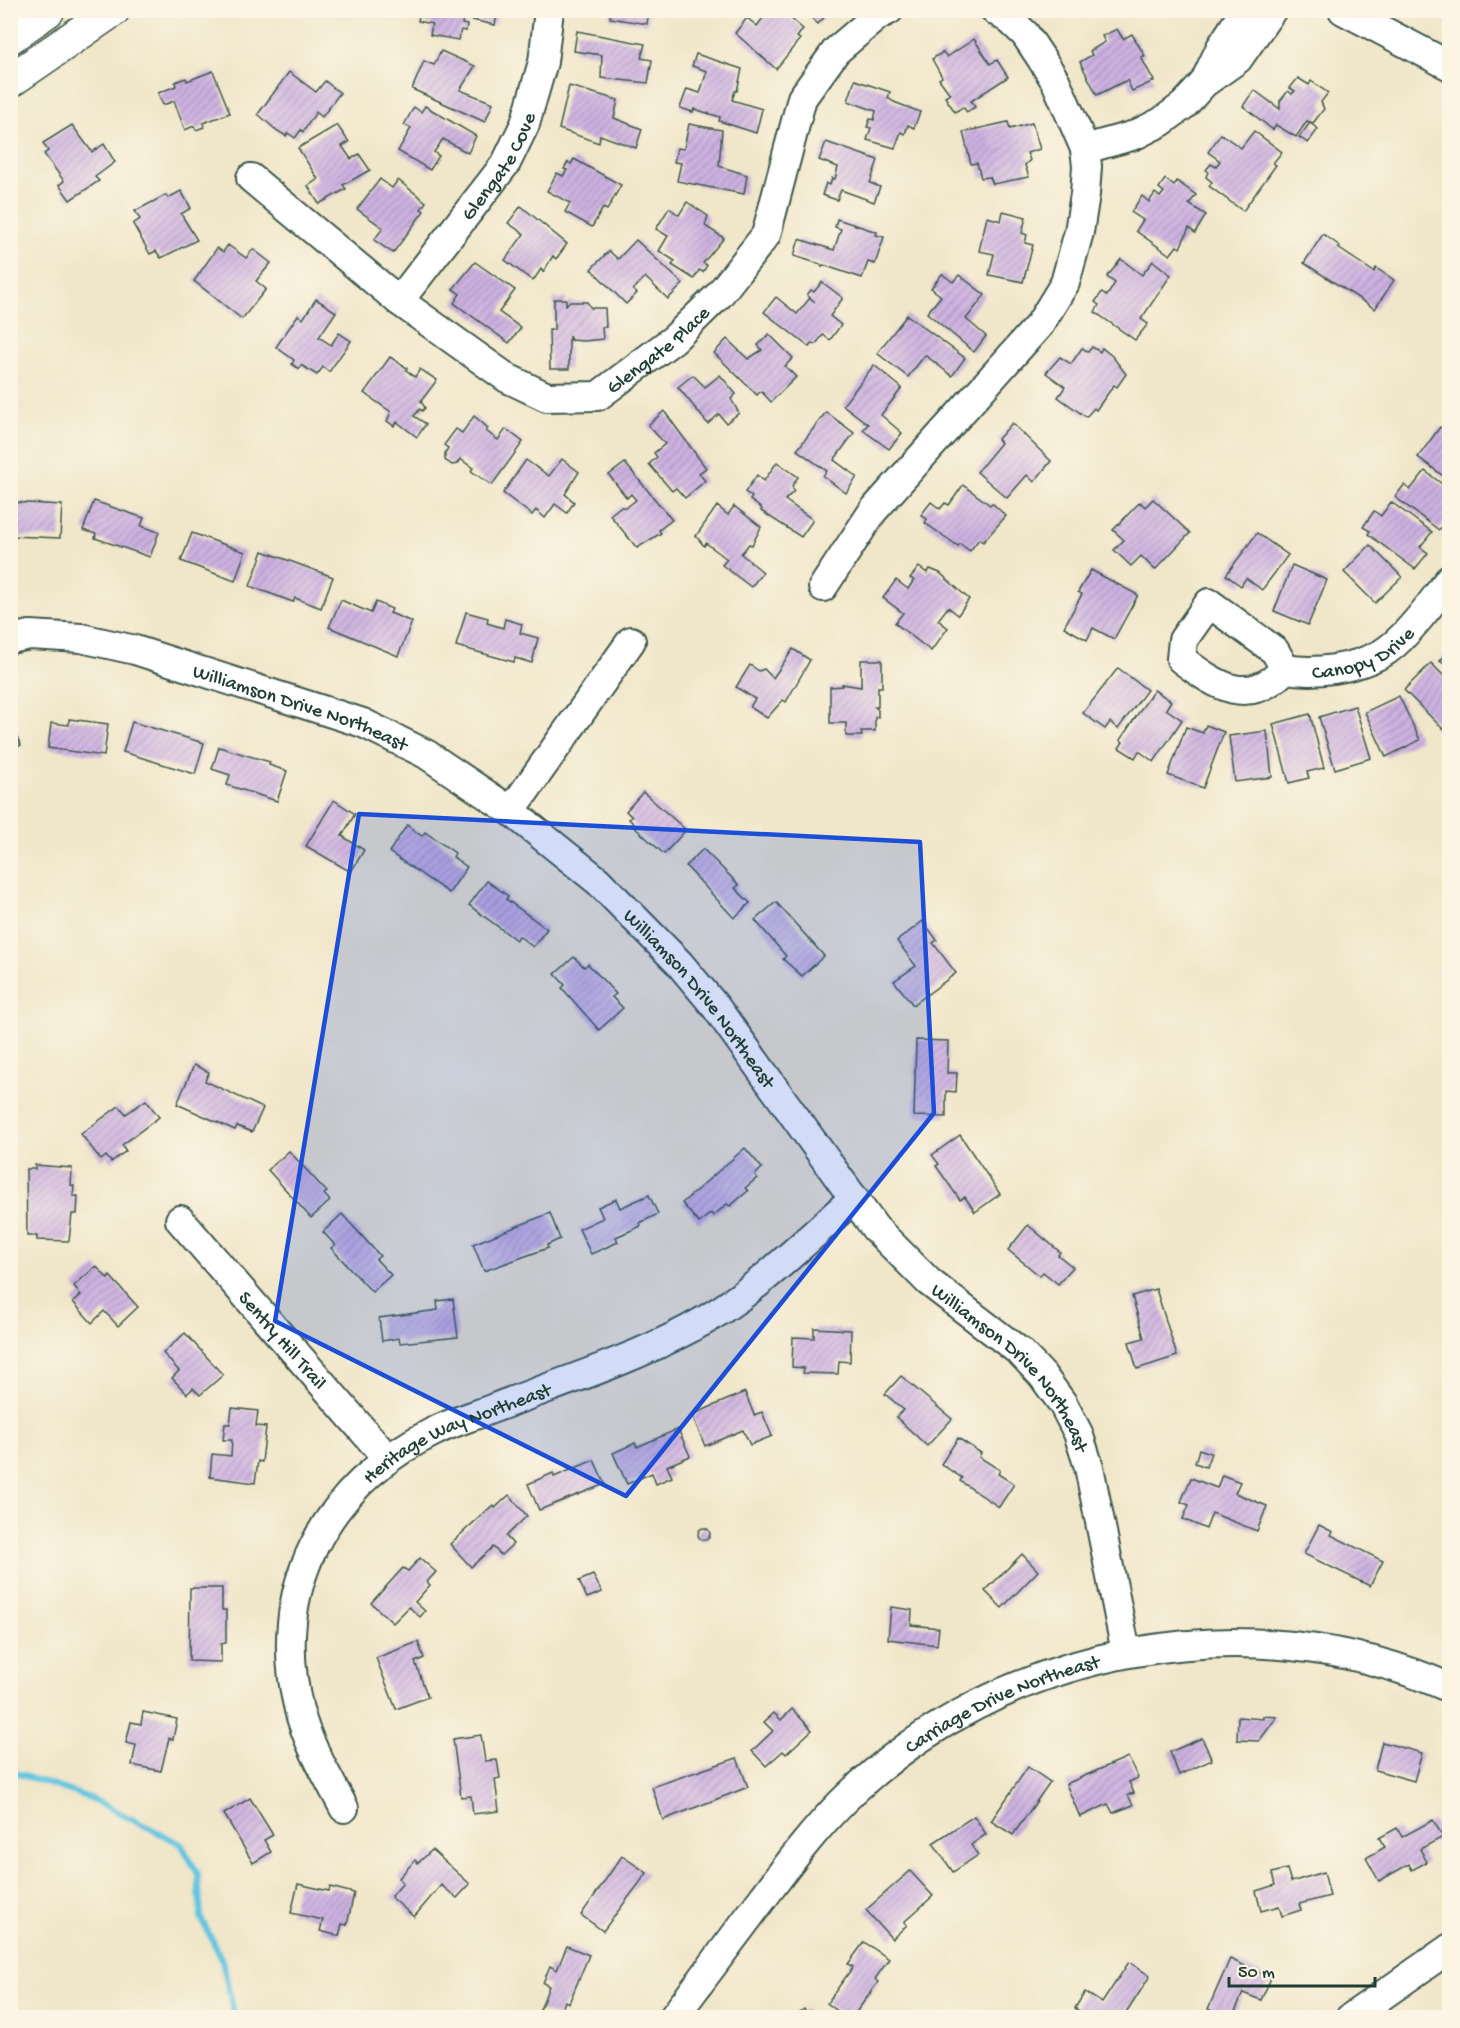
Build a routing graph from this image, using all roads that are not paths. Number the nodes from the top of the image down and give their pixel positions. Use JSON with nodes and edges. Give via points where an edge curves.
{"nodes":[{"id":1,"x":113,"y":10,"type":"edge"},
{"id":2,"x":549,"y":10,"type":"edge"},
{"id":3,"x":889,"y":10,"type":"edge"},
{"id":4,"x":995,"y":10,"type":"edge"},
{"id":5,"x":1272,"y":10,"type":"edge"},
{"id":6,"x":1343,"y":10,"type":"edge"},
{"id":7,"x":47,"y":11,"type":"edge"},
{"id":8,"x":1244,"y":25,"type":"edge"},
{"id":9,"x":10,"y":37,"type":"edge"},
{"id":10,"x":68,"y":42,"type":"junction"},
{"id":11,"x":1449,"y":66,"type":"edge"},
{"id":12,"x":10,"y":81,"type":"edge"},
{"id":13,"x":1085,"y":149,"type":"junction"},
{"id":14,"x":251,"y":178,"type":"dead end"},
{"id":15,"x":399,"y":301,"type":"junction"},
{"id":16,"x":1449,"y":578,"type":"edge"},
{"id":17,"x":823,"y":586,"type":"dead end"},
{"id":18,"x":10,"y":639,"type":"edge"},
{"id":19,"x":631,"y":642,"type":"dead end"},
{"id":20,"x":1285,"y":669,"type":"dead end"},
{"id":21,"x":512,"y":811,"type":"junction"},
{"id":22,"x":854,"y":1198,"type":"junction"},
{"id":23,"x":180,"y":1220,"type":"dead end"},
{"id":24,"x":387,"y":1458,"type":"junction"},
{"id":25,"x":1126,"y":1652,"type":"junction"},
{"id":26,"x":1449,"y":1688,"type":"edge"},
{"id":27,"x":344,"y":1808,"type":"dead end"},
{"id":28,"x":1449,"y":1948,"type":"edge"},
{"id":29,"x":673,"y":2018,"type":"edge"},
{"id":30,"x":1350,"y":2018,"type":"edge"}],
"edges":[{"from":1,"to":10,"type":"main road"},
{"from":2,"to":15,"type":"street","name":"Glengate Cove","via":[[543,62],[525,124],[506,163]]},
{"from":3,"to":15,"type":"street","name":"Glengate Place","via":[[836,51],[802,98],[766,235],[719,295],[674,339],[598,396],[547,397],[507,378]]},
{"from":4,"to":13,"type":"street","via":[[1025,34],[1041,58],[1056,82]]},
{"from":5,"to":8,"type":"street"},
{"from":6,"to":11,"type":"street"},
{"from":7,"to":9,"type":"main road"},
{"from":7,"to":10,"type":"street"},
{"from":8,"to":13,"type":"street","via":[[1221,47],[1204,83],[1184,105],[1135,135]]},
{"from":10,"to":12,"type":"main road"},
{"from":13,"to":17,"type":"street","via":[[1085,194],[1065,283],[1040,324],[873,511]]},
{"from":14,"to":15,"type":"street","name":"Glengate Place"},
{"from":16,"to":20,"type":"street","name":"Canopy Drive","via":[[1425,612],[1383,653],[1350,666]]},
{"from":18,"to":21,"type":"street","name":"Williamson Drive Northeast","via":[[30,635],[81,638],[135,650],[363,723],[426,754]]},
{"from":19,"to":21,"type":"street"},
{"from":21,"to":22,"type":"street","name":"Williamson Drive Northeast","via":[[598,881],[679,963],[715,1006]]},
{"from":22,"to":24,"type":"street","name":"Heritage Way Northeast","via":[[761,1280],[691,1329],[434,1431]]},
{"from":22,"to":25,"type":"street","name":"Williamson Drive Northeast","via":[[901,1257],[1020,1352],[1063,1404],[1089,1467]]},
{"from":23,"to":24,"type":"street","name":"Sentry Hill Trail"},
{"from":24,"to":27,"type":"street","name":"Heritage Way Northeast","via":[[352,1489],[323,1528],[303,1572],[292,1619],[291,1664],[299,1712]]},
{"from":25,"to":26,"type":"street","name":"Carriage Drive Northeast","via":[[1256,1642],[1389,1666]]},
{"from":25,"to":29,"type":"street","name":"Carriage Drive Northeast","via":[[1063,1668],[994,1695],[937,1726],[877,1770],[805,1842]]},
{"from":28,"to":30,"type":"street"}]}
